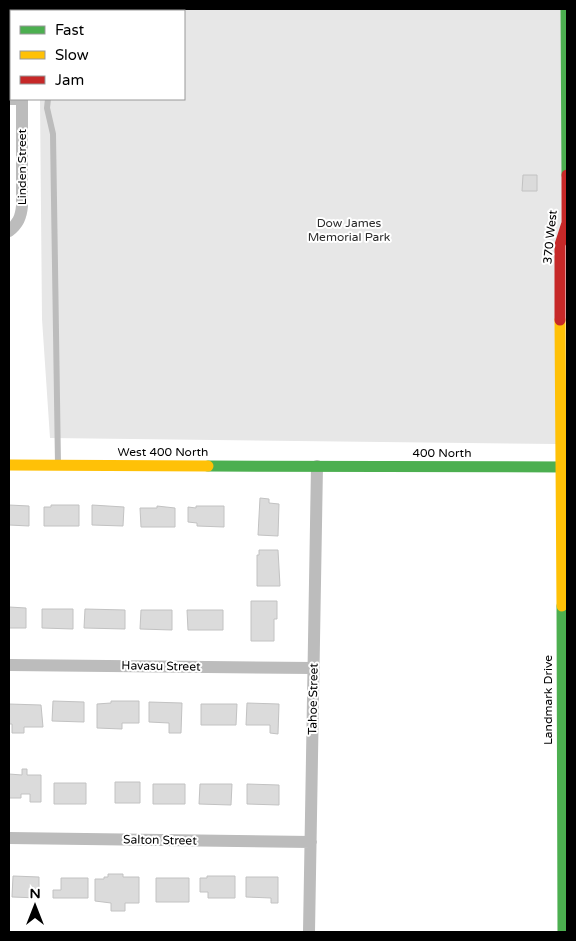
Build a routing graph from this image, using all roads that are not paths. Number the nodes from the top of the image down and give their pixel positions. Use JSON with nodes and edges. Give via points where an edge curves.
{"nodes":[{"id":1,"x":566,"y":9,"type":"edge"},
{"id":2,"x":22,"y":100,"type":"edge"},
{"id":3,"x":48,"y":100,"type":"edge"},
{"id":4,"x":9,"y":231,"type":"edge"},
{"id":5,"x":564,"y":245,"type":"edge"},
{"id":6,"x":564,"y":340,"type":"edge"},
{"id":7,"x":9,"y":465,"type":"edge"},
{"id":8,"x":58,"y":466,"type":"junction"},
{"id":9,"x":316,"y":466,"type":"junction"},
{"id":10,"x":564,"y":467,"type":"edge"},
{"id":11,"x":564,"y":621,"type":"edge"},
{"id":12,"x":9,"y":665,"type":"edge"},
{"id":13,"x":313,"y":668,"type":"junction"},
{"id":14,"x":565,"y":811,"type":"edge"},
{"id":15,"x":9,"y":838,"type":"edge"},
{"id":16,"x":310,"y":842,"type":"junction"},
{"id":17,"x":309,"y":932,"type":"edge"},
{"id":18,"x":562,"y":932,"type":"edge"}],
"edges":[{"from":1,"to":5,"type":"street","name":"370 West","via":[[567,222]]},
{"from":2,"to":4,"type":"street","name":"Linden Street","via":[[22,206],[21,216]]},
{"from":3,"to":8,"type":"lane","via":[[52,134]]},
{"from":5,"to":6,"type":"street","name":"370 West"},
{"from":6,"to":10,"type":"street","name":"370 West"},
{"from":7,"to":8,"type":"street","name":"West 400 North"},
{"from":8,"to":9,"type":"street","name":"West 400 North"},
{"from":9,"to":10,"type":"street","name":"400 North"},
{"from":9,"to":13,"type":"street","name":"Tahoe Street"},
{"from":10,"to":11,"type":"street","name":"Landmark Drive"},
{"from":11,"to":14,"type":"street","name":"Landmark Drive"},
{"from":12,"to":13,"type":"street","name":"Havasu Street"},
{"from":13,"to":16,"type":"street","name":"Tahoe Street"},
{"from":14,"to":18,"type":"street","name":"Landmark Drive"},
{"from":15,"to":16,"type":"street","name":"Salton Street"},
{"from":16,"to":17,"type":"street","name":"Tahoe Street"}]}
